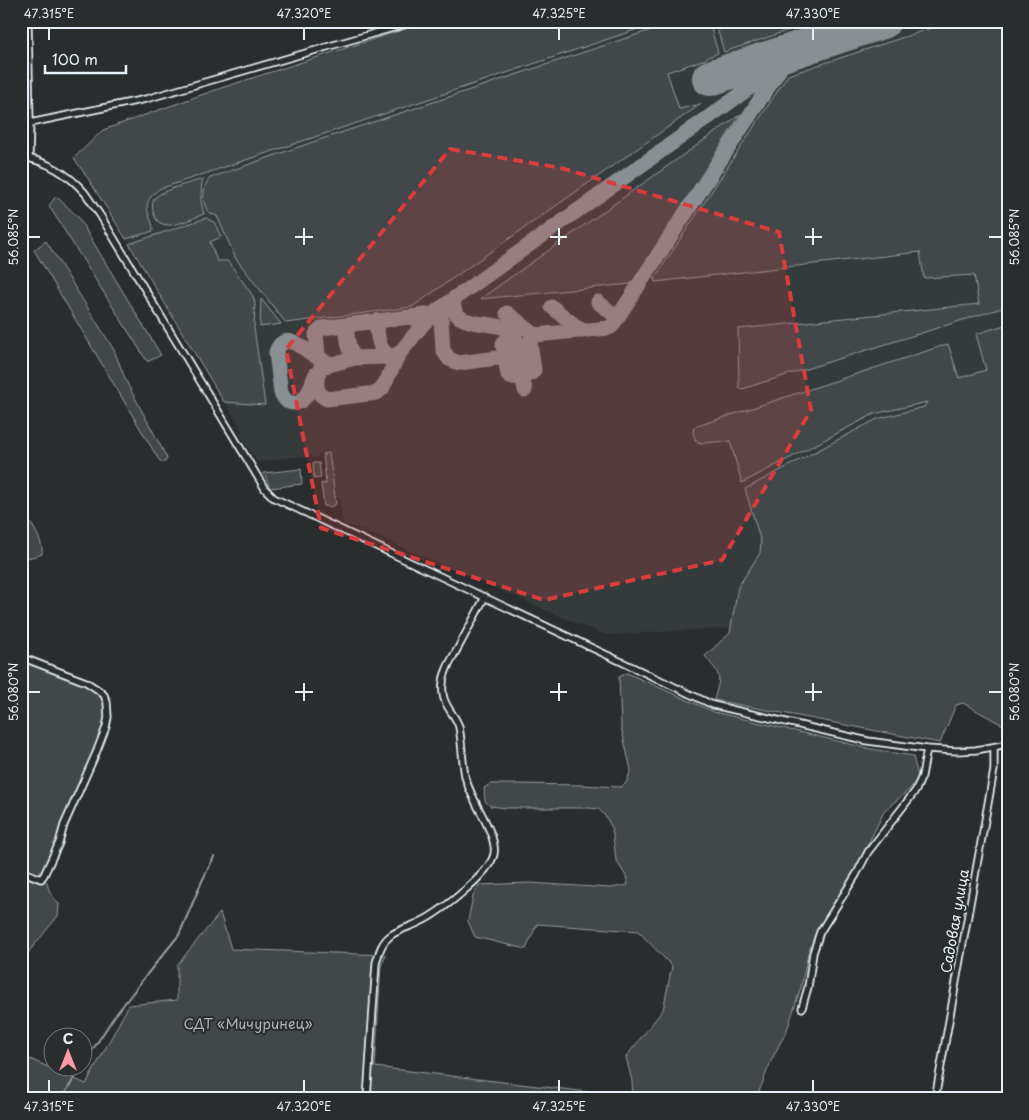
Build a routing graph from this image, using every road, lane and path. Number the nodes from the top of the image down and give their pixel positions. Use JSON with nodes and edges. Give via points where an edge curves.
{"nodes":[{"id":1,"x":28,"y":21,"type":"edge"},
{"id":2,"x":417,"y":21,"type":"edge"},
{"id":3,"x":30,"y":123,"type":"junction"},
{"id":4,"x":21,"y":157,"type":"edge"},
{"id":5,"x":29,"y":158,"type":"junction"},
{"id":6,"x":485,"y":597,"type":"junction"},
{"id":7,"x":21,"y":657,"type":"edge"},
{"id":8,"x":1008,"y":744,"type":"edge"},
{"id":9,"x":994,"y":747,"type":"junction"},
{"id":10,"x":927,"y":749,"type":"junction"},
{"id":11,"x":21,"y":871,"type":"edge"},
{"id":12,"x":802,"y":1008,"type":"dead end"},
{"id":13,"x":367,"y":1099,"type":"edge"},
{"id":14,"x":935,"y":1099,"type":"edge"}],
"edges":[{"from":1,"to":3,"type":"street"},
{"from":2,"to":3,"type":"street","via":[[146,100]]},
{"from":3,"to":5,"type":"street"},
{"from":4,"to":5,"type":"street"},
{"from":5,"to":6,"type":"street","via":[[72,180],[100,215],[270,495]]},
{"from":6,"to":10,"type":"street","via":[[713,705],[868,741]]},
{"from":6,"to":13,"type":"street","via":[[446,671],[442,695],[458,726],[465,778],[492,837],[494,855],[466,890],[442,910],[402,929],[384,942],[376,962]]},
{"from":7,"to":11,"type":"street","via":[[97,689],[107,702],[108,716],[96,753],[44,875],[41,879]]},
{"from":8,"to":9,"type":"street"},
{"from":9,"to":10,"type":"street"},
{"from":9,"to":14,"type":"street","name":"Садовая улица","via":[[994,770]]},
{"from":10,"to":12,"type":"street","via":[[916,790],[868,852],[820,932]]}]}
